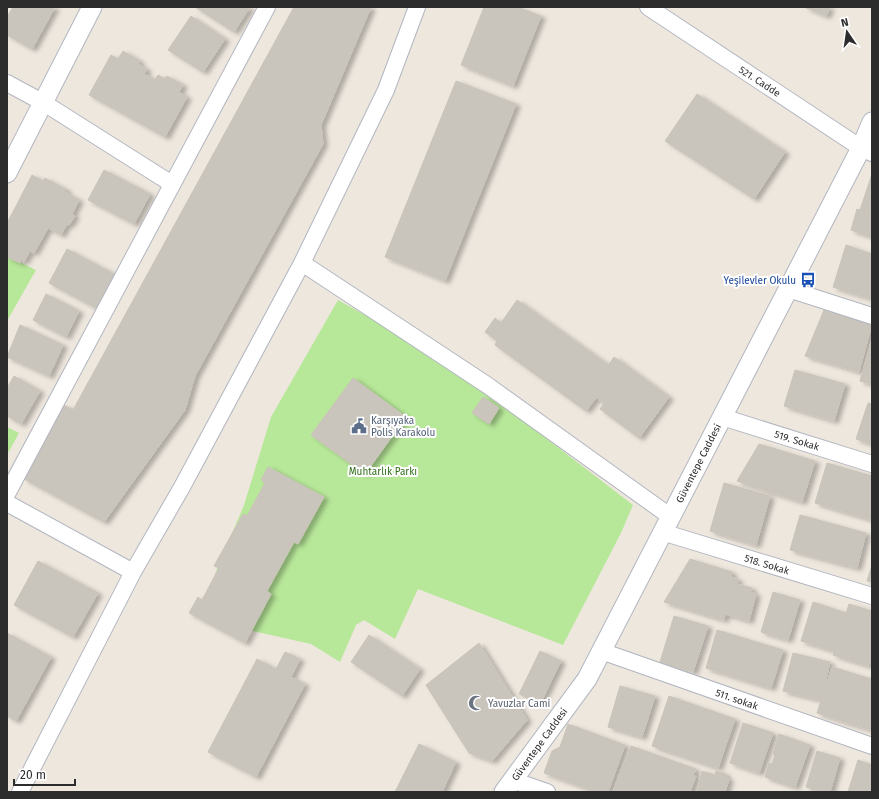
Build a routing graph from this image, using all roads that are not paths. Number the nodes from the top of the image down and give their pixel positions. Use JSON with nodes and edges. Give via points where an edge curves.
{"nodes":[{"id":1,"x":92,"y":7,"type":"edge"},
{"id":2,"x":267,"y":7,"type":"edge"},
{"id":3,"x":417,"y":7,"type":"edge"},
{"id":4,"x":648,"y":7,"type":"edge"},
{"id":5,"x":7,"y":83,"type":"edge"},
{"id":6,"x":44,"y":103,"type":"junction"},
{"id":7,"x":872,"y":122,"type":"edge"},
{"id":8,"x":866,"y":150,"type":"edge"},
{"id":9,"x":7,"y":173,"type":"edge"},
{"id":10,"x":172,"y":184,"type":"junction"},
{"id":11,"x":302,"y":263,"type":"junction"},
{"id":12,"x":788,"y":289,"type":"junction"},
{"id":13,"x":872,"y":316,"type":"edge"},
{"id":14,"x":722,"y":417,"type":"junction"},
{"id":15,"x":872,"y":464,"type":"edge"},
{"id":16,"x":7,"y":494,"type":"edge"},
{"id":17,"x":7,"y":503,"type":"edge"},
{"id":18,"x":666,"y":525,"type":"junction"},
{"id":19,"x":133,"y":572,"type":"junction"},
{"id":20,"x":872,"y":596,"type":"edge"},
{"id":21,"x":601,"y":651,"type":"junction"},
{"id":22,"x":872,"y":746,"type":"edge"},
{"id":23,"x":508,"y":786,"type":"edge"},
{"id":24,"x":20,"y":792,"type":"edge"},
{"id":25,"x":547,"y":792,"type":"edge"}],
"edges":[{"from":1,"to":6,"type":"street"},
{"from":2,"to":10,"type":"street"},
{"from":3,"to":11,"type":"street","via":[[386,90]]},
{"from":4,"to":8,"type":"street","name":"521. Cadde"},
{"from":5,"to":6,"type":"street"},
{"from":6,"to":9,"type":"street"},
{"from":6,"to":10,"type":"street"},
{"from":7,"to":8,"type":"street","name":"Güventepe Caddesi"},
{"from":8,"to":12,"type":"street","name":"Güventepe Caddesi"},
{"from":10,"to":16,"type":"street"},
{"from":11,"to":18,"type":"street","name":"518. Sokak","via":[[487,385]]},
{"from":11,"to":19,"type":"street","via":[[182,487]]},
{"from":12,"to":13,"type":"street"},
{"from":12,"to":14,"type":"street","name":"Güventepe Caddesi"},
{"from":14,"to":15,"type":"street","name":"519. Sokak"},
{"from":14,"to":18,"type":"street","name":"Güventepe Caddesi"},
{"from":17,"to":19,"type":"street"},
{"from":18,"to":20,"type":"street","name":"518. Sokak"},
{"from":18,"to":21,"type":"street","name":"Güventepe Caddesi"},
{"from":19,"to":24,"type":"street"},
{"from":21,"to":22,"type":"street","name":"511. sokak"},
{"from":21,"to":23,"type":"street","name":"Güventepe Caddesi","via":[[586,680]]},
{"from":23,"to":25,"type":"street"}]}
